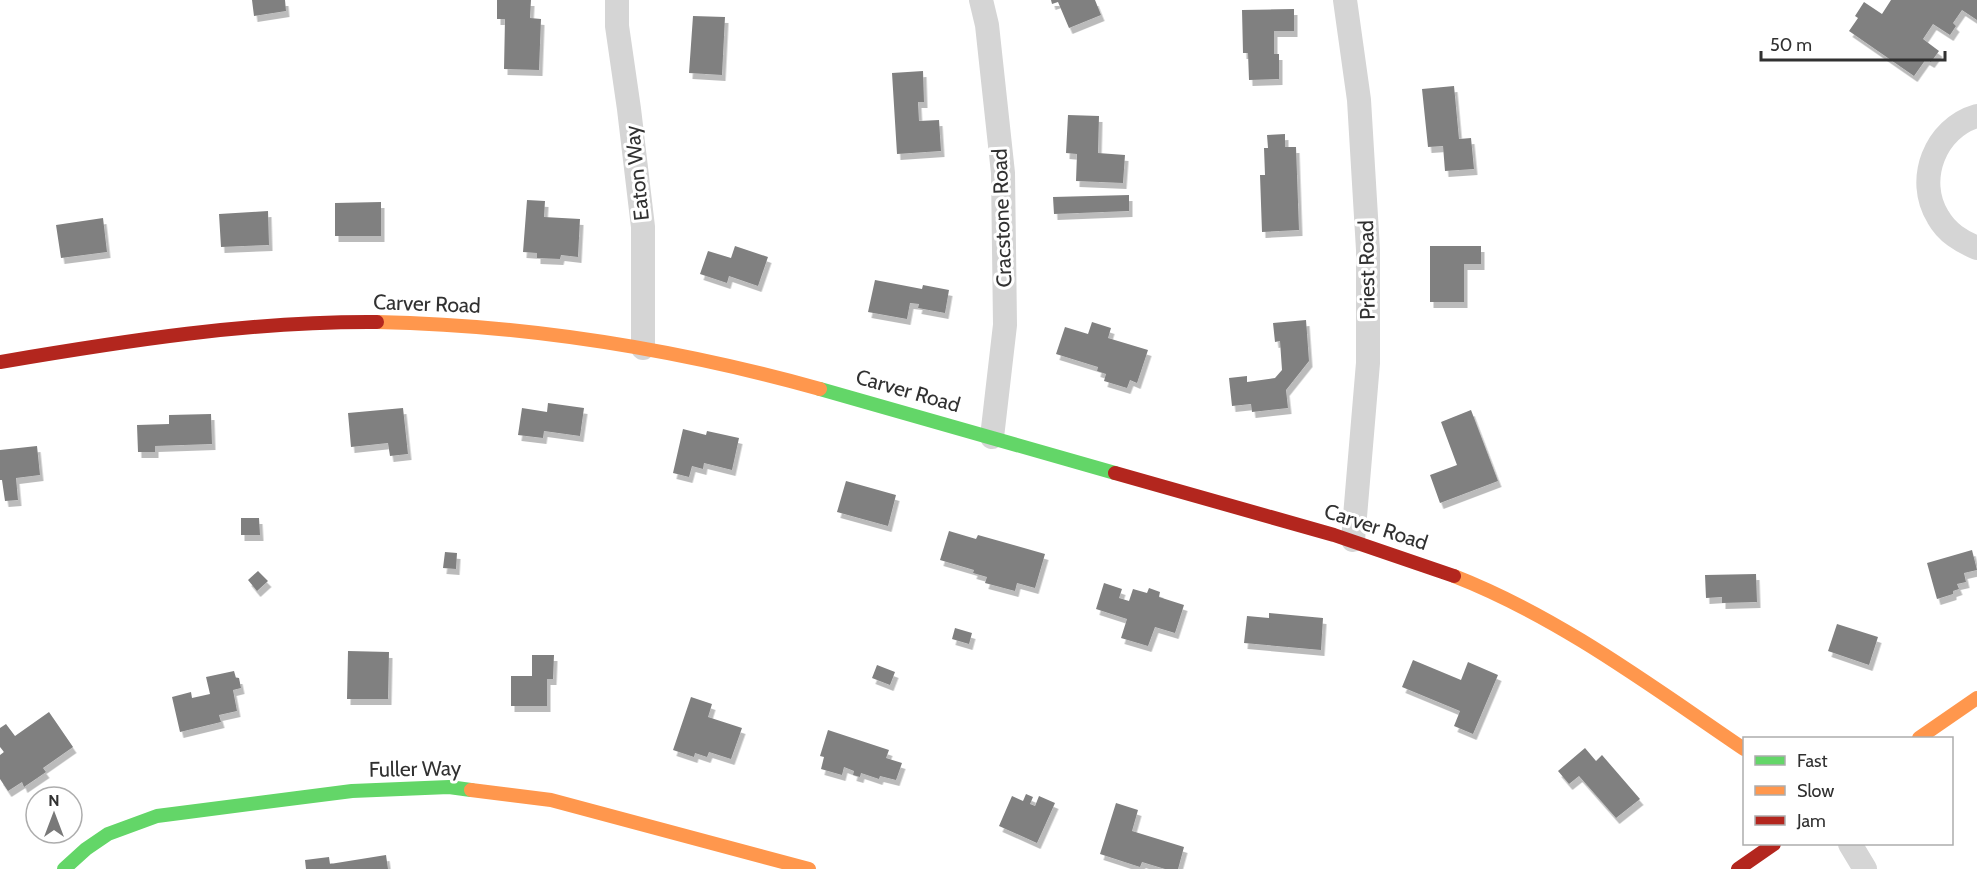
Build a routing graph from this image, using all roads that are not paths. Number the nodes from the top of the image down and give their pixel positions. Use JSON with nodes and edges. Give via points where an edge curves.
{"nodes":[{"id":1,"x":617,"y":0,"type":"edge"},
{"id":2,"x":981,"y":0,"type":"edge"},
{"id":3,"x":1345,"y":0,"type":"edge"},
{"id":4,"x":1977,"y":116,"type":"edge"},
{"id":5,"x":1977,"y":248,"type":"edge"},
{"id":6,"x":643,"y":348,"type":"junction"},
{"id":7,"x":0,"y":362,"type":"edge"},
{"id":8,"x":992,"y":437,"type":"junction"},
{"id":9,"x":1353,"y":540,"type":"junction"},
{"id":10,"x":1977,"y":698,"type":"edge"},
{"id":11,"x":1920,"y":737,"type":"edge"},
{"id":12,"x":1743,"y":748,"type":"edge"},
{"id":13,"x":1771,"y":845,"type":"edge"},
{"id":14,"x":1851,"y":845,"type":"edge"},
{"id":15,"x":735,"y":860,"type":"edge"},
{"id":16,"x":64,"y":869,"type":"edge"},
{"id":17,"x":809,"y":869,"type":"edge"},
{"id":18,"x":1738,"y":869,"type":"edge"},
{"id":19,"x":1865,"y":869,"type":"edge"}],
"edges":[{"from":1,"to":6,"type":"street","name":"Eaton Way","via":[[643,228]]},
{"from":2,"to":8,"type":"street","name":"Cracstone Road","via":[[1003,173],[1005,325]]},
{"from":3,"to":9,"type":"street","name":"Priest Road","via":[[1359,100],[1368,250],[1368,363]]},
{"from":4,"to":5,"type":"street","via":[[1959,124],[1940,144],[1931,163],[1928,184],[1931,201],[1943,224],[1961,241]]},
{"from":6,"to":7,"type":"street","name":"Carver Road","via":[[494,328],[342,323],[198,332]]},
{"from":6,"to":8,"type":"street","name":"Carver Road","via":[[751,370]]},
{"from":8,"to":9,"type":"street","name":"Carver Road"},
{"from":9,"to":12,"type":"street","name":"Carver Road","via":[[1444,573],[1532,613],[1588,645]]},
{"from":10,"to":11,"type":"street"},
{"from":13,"to":18,"type":"street"},
{"from":14,"to":19,"type":"street"},
{"from":15,"to":16,"type":"street","name":"Fuller Way","via":[[550,800],[449,787],[352,791],[157,816],[108,834]]},
{"from":15,"to":17,"type":"street","name":"Fuller Way"}]}
